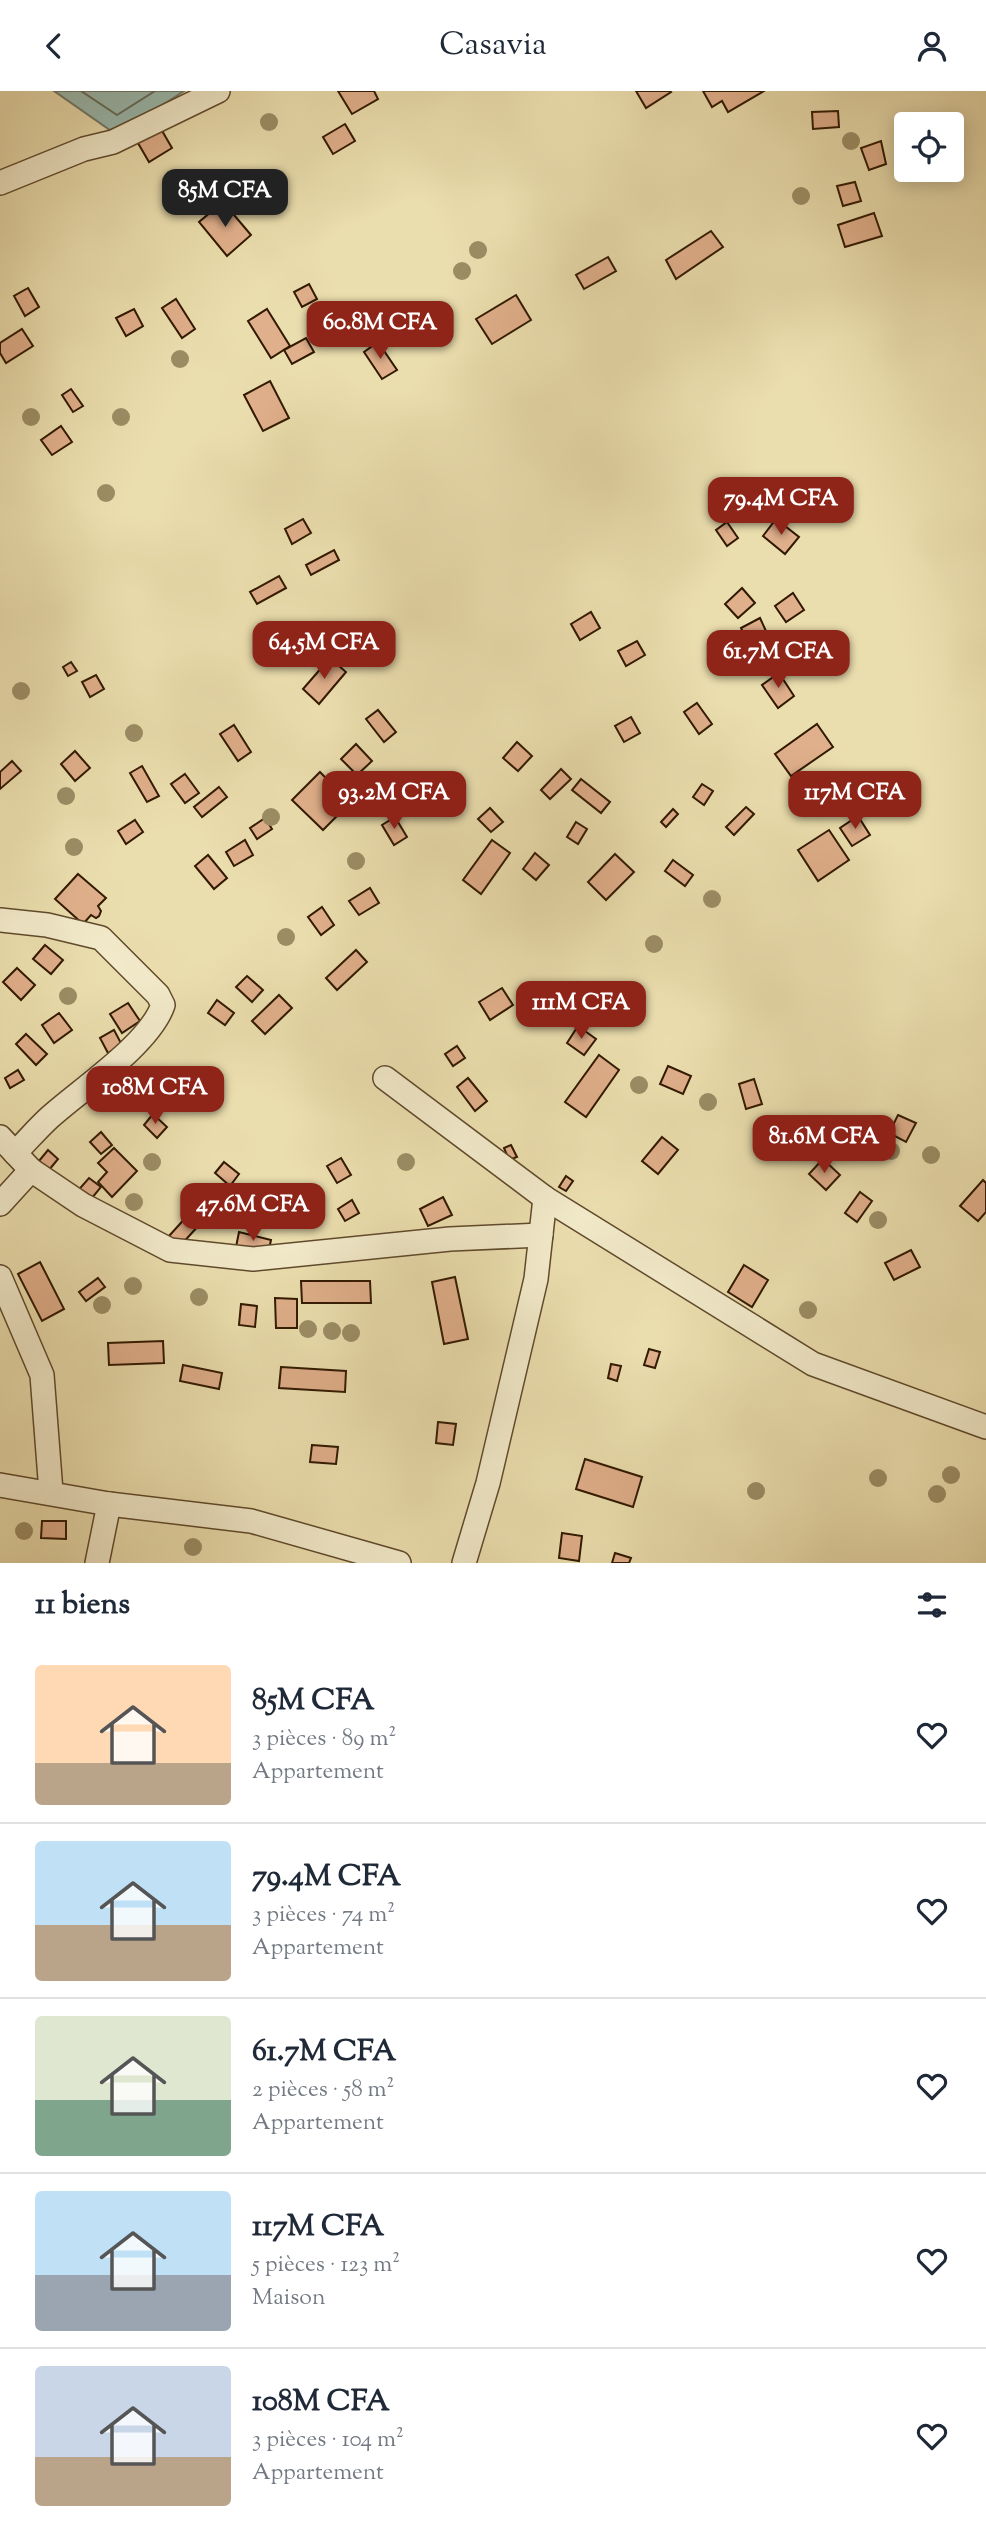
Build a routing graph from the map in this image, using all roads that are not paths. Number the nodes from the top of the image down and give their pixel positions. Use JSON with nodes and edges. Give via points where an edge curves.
{"nodes":[{"id":1,"x":218,"y":91,"type":"edge"},
{"id":2,"x":0,"y":183,"type":"edge"},
{"id":3,"x":0,"y":921,"type":"edge"},
{"id":4,"x":386,"y":1078,"type":"dead end"},
{"id":5,"x":15,"y":1153,"type":"edge"},
{"id":6,"x":545,"y":1198,"type":"junction"},
{"id":7,"x":0,"y":1204,"type":"edge"},
{"id":8,"x":541,"y":1235,"type":"junction"},
{"id":9,"x":0,"y":1277,"type":"edge"},
{"id":10,"x":986,"y":1427,"type":"edge"},
{"id":11,"x":0,"y":1485,"type":"edge"},
{"id":12,"x":51,"y":1492,"type":"junction"},
{"id":13,"x":110,"y":1504,"type":"junction"},
{"id":14,"x":97,"y":1563,"type":"edge"},
{"id":15,"x":399,"y":1563,"type":"edge"},
{"id":16,"x":464,"y":1563,"type":"edge"}],
"edges":[{"from":1,"to":2,"type":"street","via":[[113,142]]},
{"from":3,"to":5,"type":"street","via":[[47,925],[101,938],[163,1005],[159,1018],[116,1063],[49,1118]]},
{"from":4,"to":6,"type":"street"},
{"from":5,"to":7,"type":"street"},
{"from":5,"to":8,"type":"street","via":[[83,1205],[170,1250],[253,1259],[450,1239]]},
{"from":6,"to":8,"type":"street"},
{"from":6,"to":10,"type":"street","via":[[813,1364]]},
{"from":8,"to":16,"type":"street","via":[[533,1293]]},
{"from":9,"to":12,"type":"street","via":[[42,1375]]},
{"from":11,"to":12,"type":"street"},
{"from":12,"to":13,"type":"street"},
{"from":13,"to":14,"type":"street"},
{"from":13,"to":15,"type":"street","via":[[251,1521]]}]}
